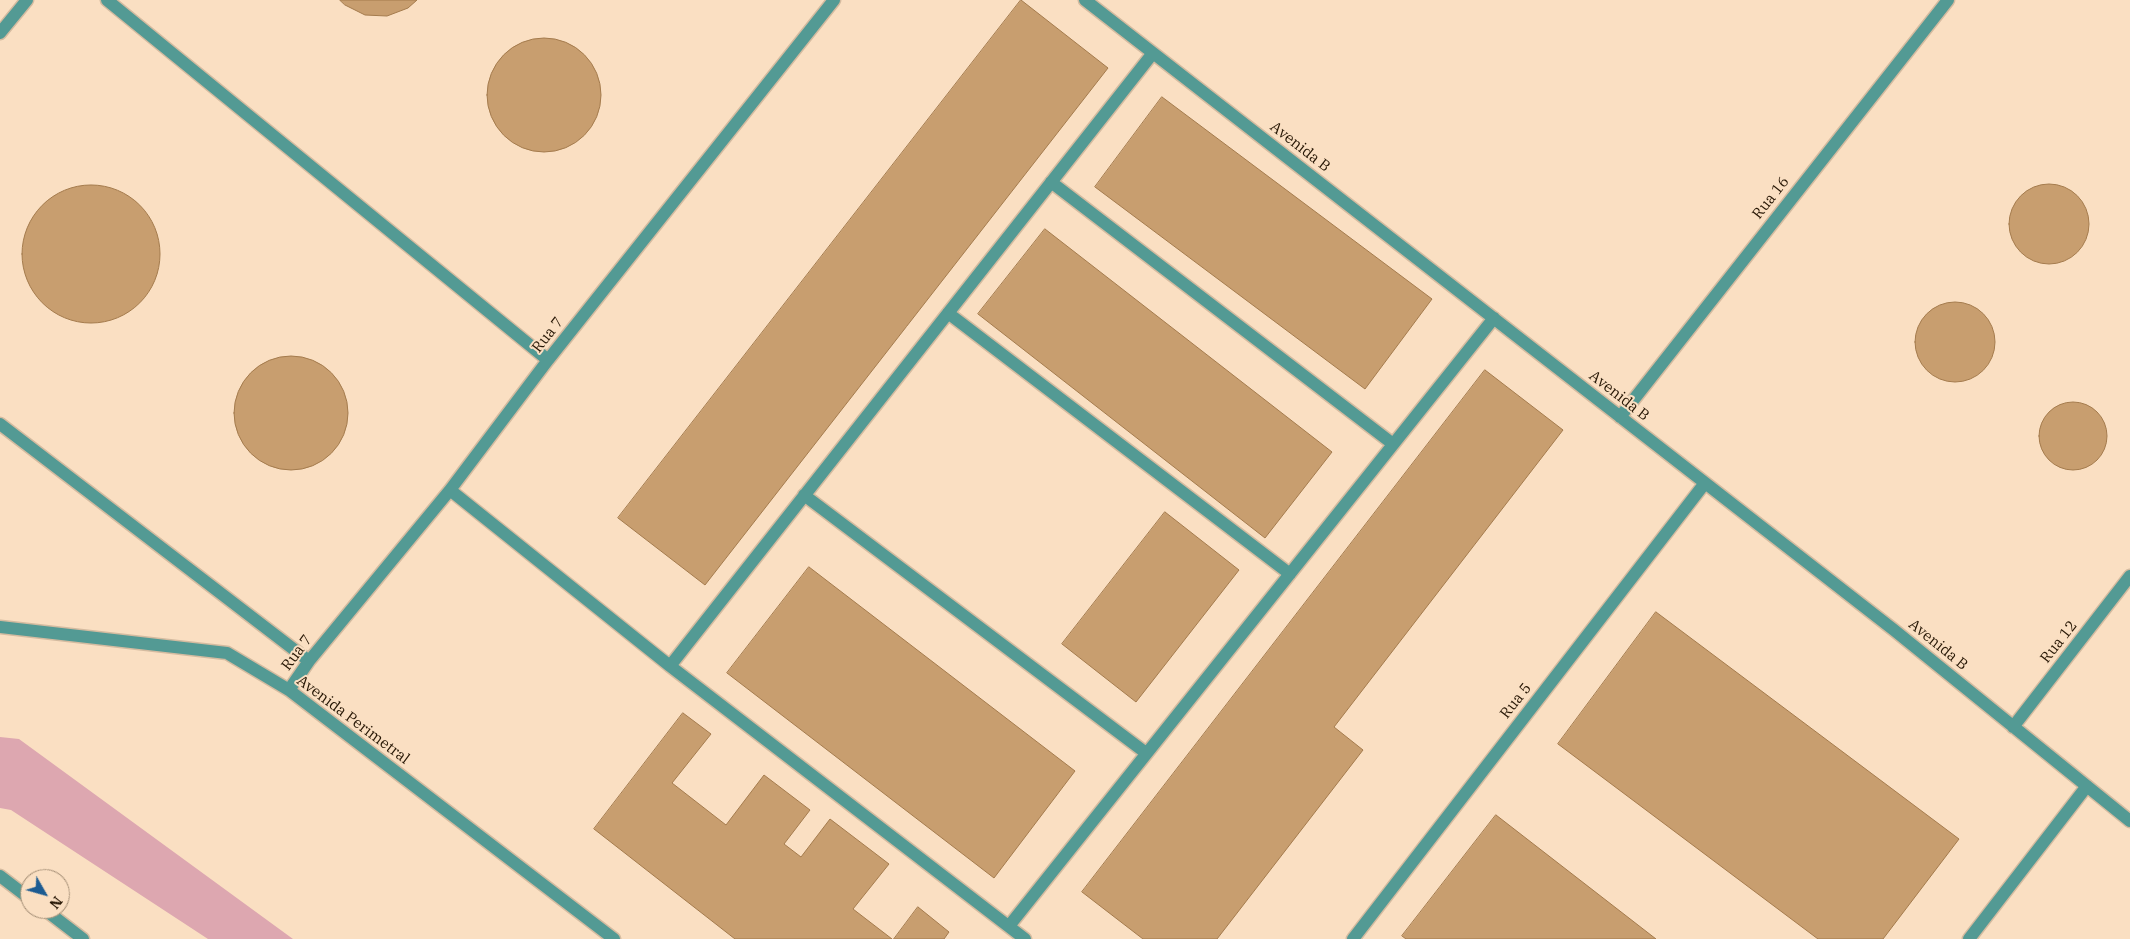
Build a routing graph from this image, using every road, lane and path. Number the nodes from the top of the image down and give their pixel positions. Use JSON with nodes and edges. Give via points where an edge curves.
{"nodes":[{"id":1,"x":27,"y":0,"type":"edge"},
{"id":2,"x":107,"y":0,"type":"edge"},
{"id":3,"x":834,"y":0,"type":"edge"},
{"id":4,"x":1085,"y":0,"type":"edge"},
{"id":5,"x":1942,"y":2,"type":"edge"},
{"id":6,"x":0,"y":33,"type":"edge"},
{"id":7,"x":1153,"y":53,"type":"junction"},
{"id":8,"x":1051,"y":182,"type":"junction"},
{"id":9,"x":948,"y":313,"type":"junction"},
{"id":10,"x":1494,"y":318,"type":"junction"},
{"id":11,"x":548,"y":360,"type":"junction"},
{"id":12,"x":1620,"y":417,"type":"junction"},
{"id":13,"x":0,"y":424,"type":"edge"},
{"id":14,"x":1393,"y":444,"type":"junction"},
{"id":15,"x":1705,"y":483,"type":"junction"},
{"id":16,"x":450,"y":490,"type":"junction"},
{"id":17,"x":804,"y":495,"type":"junction"},
{"id":18,"x":1290,"y":574,"type":"junction"},
{"id":19,"x":2130,"y":576,"type":"edge"},
{"id":20,"x":0,"y":627,"type":"edge"},
{"id":21,"x":310,"y":661,"type":"junction"},
{"id":22,"x":670,"y":666,"type":"junction"},
{"id":23,"x":288,"y":690,"type":"junction"},
{"id":24,"x":2013,"y":727,"type":"junction"},
{"id":25,"x":1146,"y":753,"type":"junction"},
{"id":26,"x":2087,"y":786,"type":"junction"},
{"id":27,"x":2130,"y":821,"type":"edge"},
{"id":28,"x":0,"y":876,"type":"edge"},
{"id":29,"x":20,"y":891,"type":"edge"},
{"id":30,"x":57,"y":919,"type":"edge"},
{"id":31,"x":1009,"y":926,"type":"junction"},
{"id":32,"x":83,"y":939,"type":"edge"},
{"id":33,"x":614,"y":939,"type":"edge"},
{"id":34,"x":1026,"y":939,"type":"edge"},
{"id":35,"x":1353,"y":939,"type":"edge"},
{"id":36,"x":1969,"y":939,"type":"edge"}],
"edges":[{"from":1,"to":6,"type":"lane"},
{"from":2,"to":11,"type":"lane"},
{"from":3,"to":11,"type":"lane","name":"Rua 7"},
{"from":4,"to":7,"type":"lane","name":"Avenida B"},
{"from":5,"to":12,"type":"lane","name":"Rua 16"},
{"from":7,"to":8,"type":"lane"},
{"from":7,"to":10,"type":"lane","name":"Avenida B"},
{"from":8,"to":9,"type":"lane"},
{"from":8,"to":14,"type":"lane"},
{"from":9,"to":17,"type":"lane"},
{"from":9,"to":18,"type":"lane"},
{"from":10,"to":12,"type":"lane","name":"Avenida B"},
{"from":10,"to":14,"type":"lane"},
{"from":11,"to":16,"type":"lane","name":"Rua 7"},
{"from":12,"to":15,"type":"lane","name":"Avenida B"},
{"from":13,"to":21,"type":"lane"},
{"from":14,"to":18,"type":"lane"},
{"from":15,"to":24,"type":"lane","name":"Avenida B"},
{"from":15,"to":35,"type":"lane","name":"Rua 5"},
{"from":16,"to":21,"type":"lane","name":"Rua 7"},
{"from":16,"to":22,"type":"lane"},
{"from":17,"to":22,"type":"lane"},
{"from":17,"to":25,"type":"lane"},
{"from":18,"to":25,"type":"lane"},
{"from":19,"to":24,"type":"lane","name":"Rua 12"},
{"from":20,"to":23,"type":"lane","name":"Avenida Perimetral","via":[[227,653]]},
{"from":21,"to":23,"type":"lane","name":"Rua 7"},
{"from":22,"to":31,"type":"lane"},
{"from":23,"to":33,"type":"lane","name":"Avenida Perimetral"},
{"from":24,"to":26,"type":"lane","name":"Avenida B"},
{"from":25,"to":31,"type":"lane"},
{"from":26,"to":27,"type":"lane","name":"Avenida B"},
{"from":26,"to":36,"type":"lane"},
{"from":28,"to":29,"type":"lane"},
{"from":30,"to":32,"type":"lane"},
{"from":31,"to":34,"type":"lane"}]}
